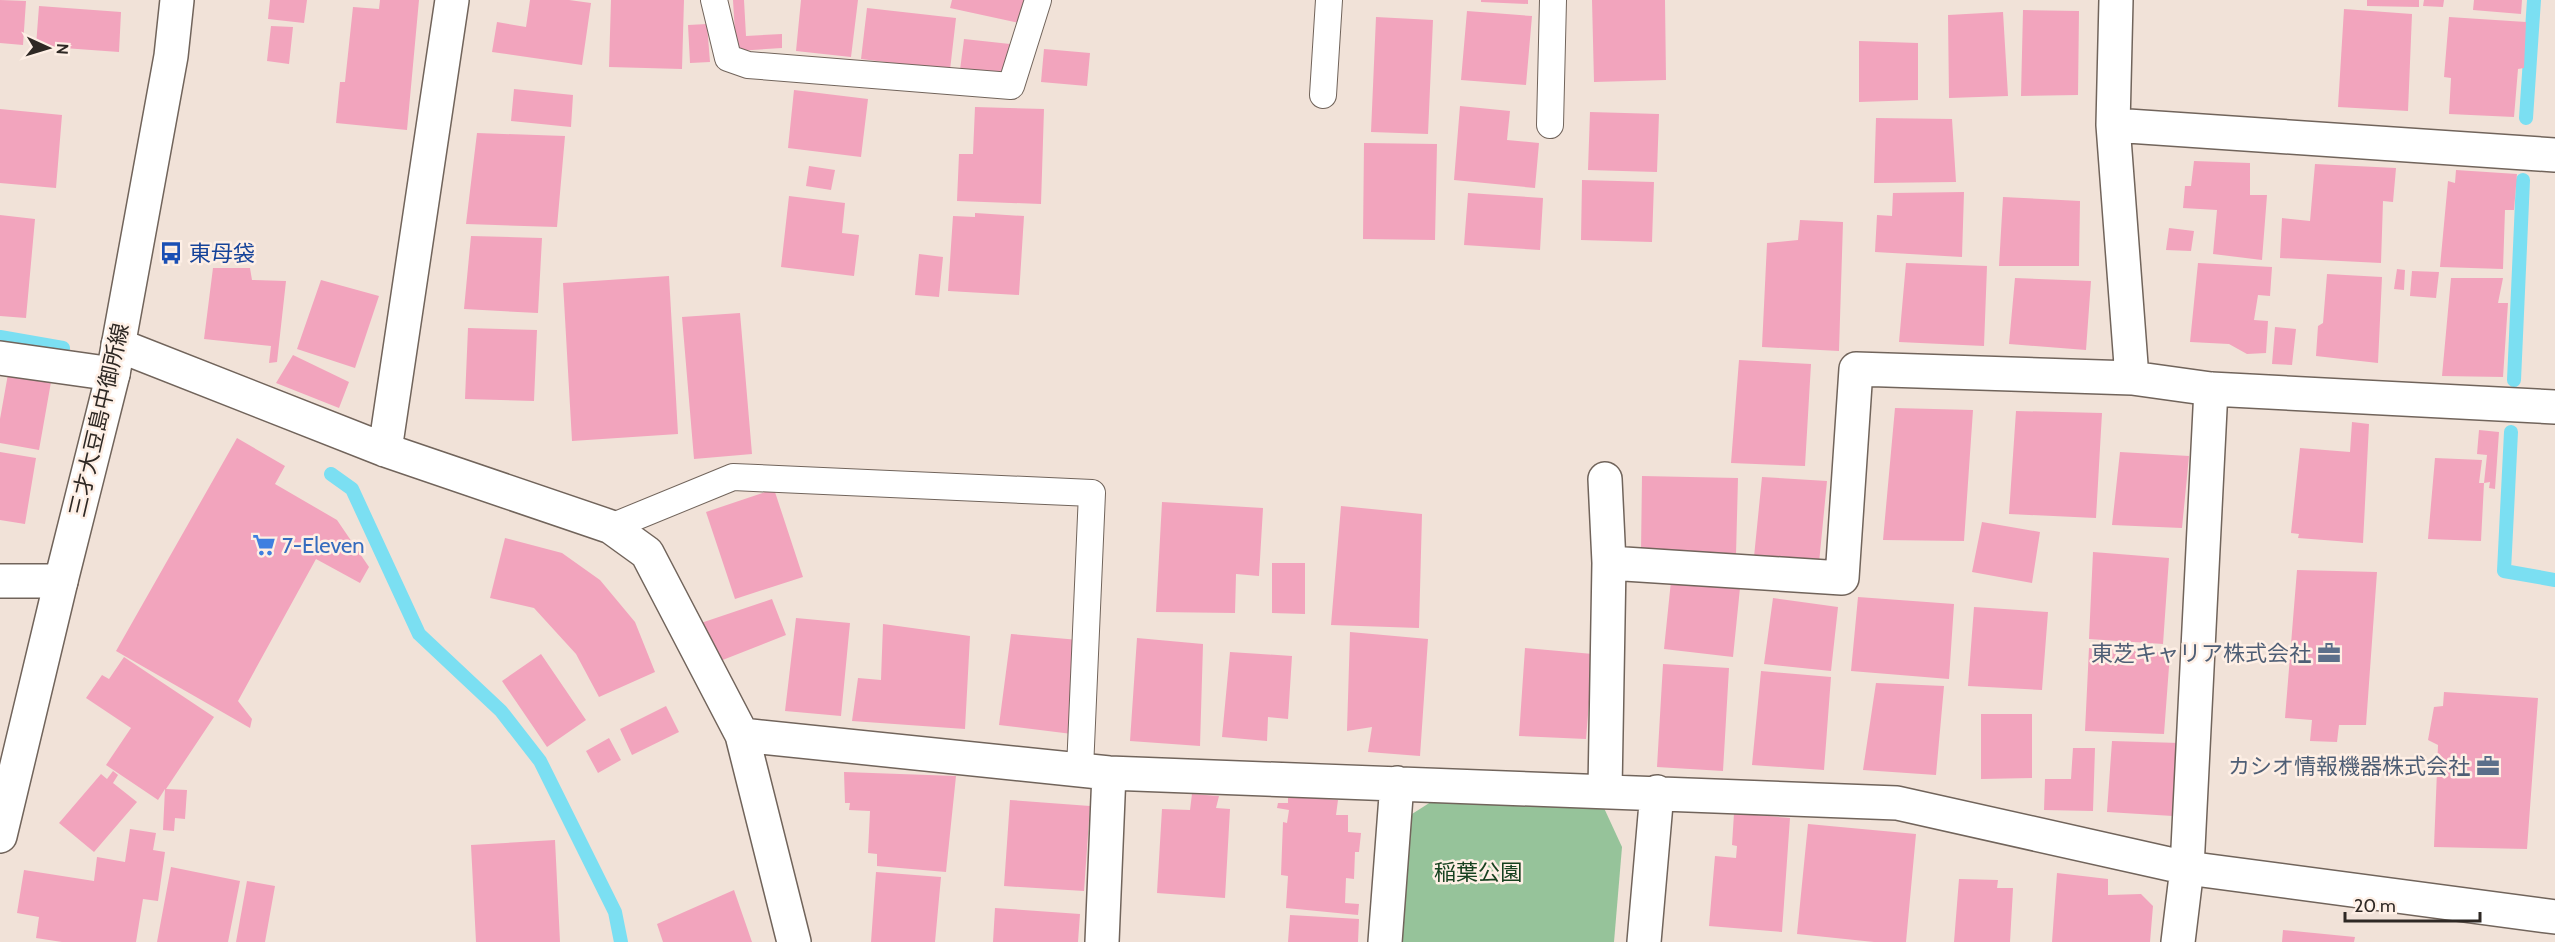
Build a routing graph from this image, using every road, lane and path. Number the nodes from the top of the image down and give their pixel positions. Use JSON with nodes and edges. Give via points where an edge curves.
{"nodes":[{"id":1,"x":177,"y":0,"type":"edge"},
{"id":2,"x":452,"y":0,"type":"edge"},
{"id":3,"x":714,"y":0,"type":"edge"},
{"id":4,"x":1038,"y":0,"type":"edge"},
{"id":5,"x":1329,"y":0,"type":"edge"},
{"id":6,"x":1553,"y":0,"type":"edge"},
{"id":7,"x":2116,"y":0,"type":"edge"},
{"id":8,"x":1323,"y":95,"type":"dead end"},
{"id":9,"x":1550,"y":125,"type":"dead end"},
{"id":10,"x":2113,"y":126,"type":"junction"},
{"id":11,"x":2555,"y":155,"type":"edge"},
{"id":12,"x":0,"y":358,"type":"edge"},
{"id":13,"x":116,"y":360,"type":"junction"},
{"id":14,"x":2132,"y":378,"type":"junction"},
{"id":15,"x":2211,"y":389,"type":"junction"},
{"id":16,"x":2555,"y":407,"type":"edge"},
{"id":17,"x":385,"y":450,"type":"junction"},
{"id":18,"x":1605,"y":479,"type":"dead end"},
{"id":19,"x":611,"y":527,"type":"junction"},
{"id":20,"x":1608,"y":563,"type":"junction"},
{"id":21,"x":0,"y":581,"type":"edge"},
{"id":22,"x":61,"y":581,"type":"junction"},
{"id":23,"x":742,"y":735,"type":"junction"},
{"id":24,"x":1095,"y":771,"type":"junction"},
{"id":25,"x":1397,"y":783,"type":"junction"},
{"id":26,"x":1605,"y":790,"type":"junction"},
{"id":27,"x":1657,"y":792,"type":"junction"},
{"id":28,"x":0,"y":836,"type":"edge"},
{"id":29,"x":2187,"y":868,"type":"junction"},
{"id":30,"x":2555,"y":917,"type":"edge"},
{"id":31,"x":794,"y":942,"type":"edge"},
{"id":32,"x":1102,"y":942,"type":"edge"},
{"id":33,"x":1385,"y":942,"type":"edge"},
{"id":34,"x":1644,"y":942,"type":"edge"},
{"id":35,"x":2178,"y":942,"type":"edge"}],
"edges":[{"from":1,"to":13,"type":"street","name":"三才大豆島中御所線","via":[[171,56]]},
{"from":2,"to":17,"type":"street"},
{"from":3,"to":4,"type":"lane","via":[[728,58],[748,65],[1011,86]]},
{"from":5,"to":8,"type":"lane"},
{"from":6,"to":9,"type":"lane"},
{"from":7,"to":10,"type":"street"},
{"from":10,"to":11,"type":"street"},
{"from":10,"to":14,"type":"street"},
{"from":12,"to":13,"type":"street"},
{"from":13,"to":17,"type":"street"},
{"from":13,"to":22,"type":"street","name":"三才大豆島中御所線"},
{"from":14,"to":15,"type":"street"},
{"from":14,"to":20,"type":"street","via":[[1856,369],[1842,578]]},
{"from":15,"to":16,"type":"street"},
{"from":15,"to":29,"type":"street"},
{"from":17,"to":19,"type":"street"},
{"from":18,"to":20,"type":"street"},
{"from":19,"to":23,"type":"street","via":[[647,553]]},
{"from":19,"to":24,"type":"lane","via":[[733,477],[1092,493]]},
{"from":20,"to":26,"type":"street"},
{"from":21,"to":22,"type":"street"},
{"from":22,"to":28,"type":"street","name":"三才大豆島中御所線"},
{"from":23,"to":24,"type":"street"},
{"from":23,"to":31,"type":"street"},
{"from":24,"to":25,"type":"street"},
{"from":24,"to":32,"type":"street"},
{"from":25,"to":26,"type":"street"},
{"from":25,"to":33,"type":"street"},
{"from":26,"to":27,"type":"street"},
{"from":27,"to":29,"type":"street","via":[[1897,803]]},
{"from":27,"to":34,"type":"street"},
{"from":29,"to":30,"type":"street"},
{"from":29,"to":35,"type":"street"}]}
